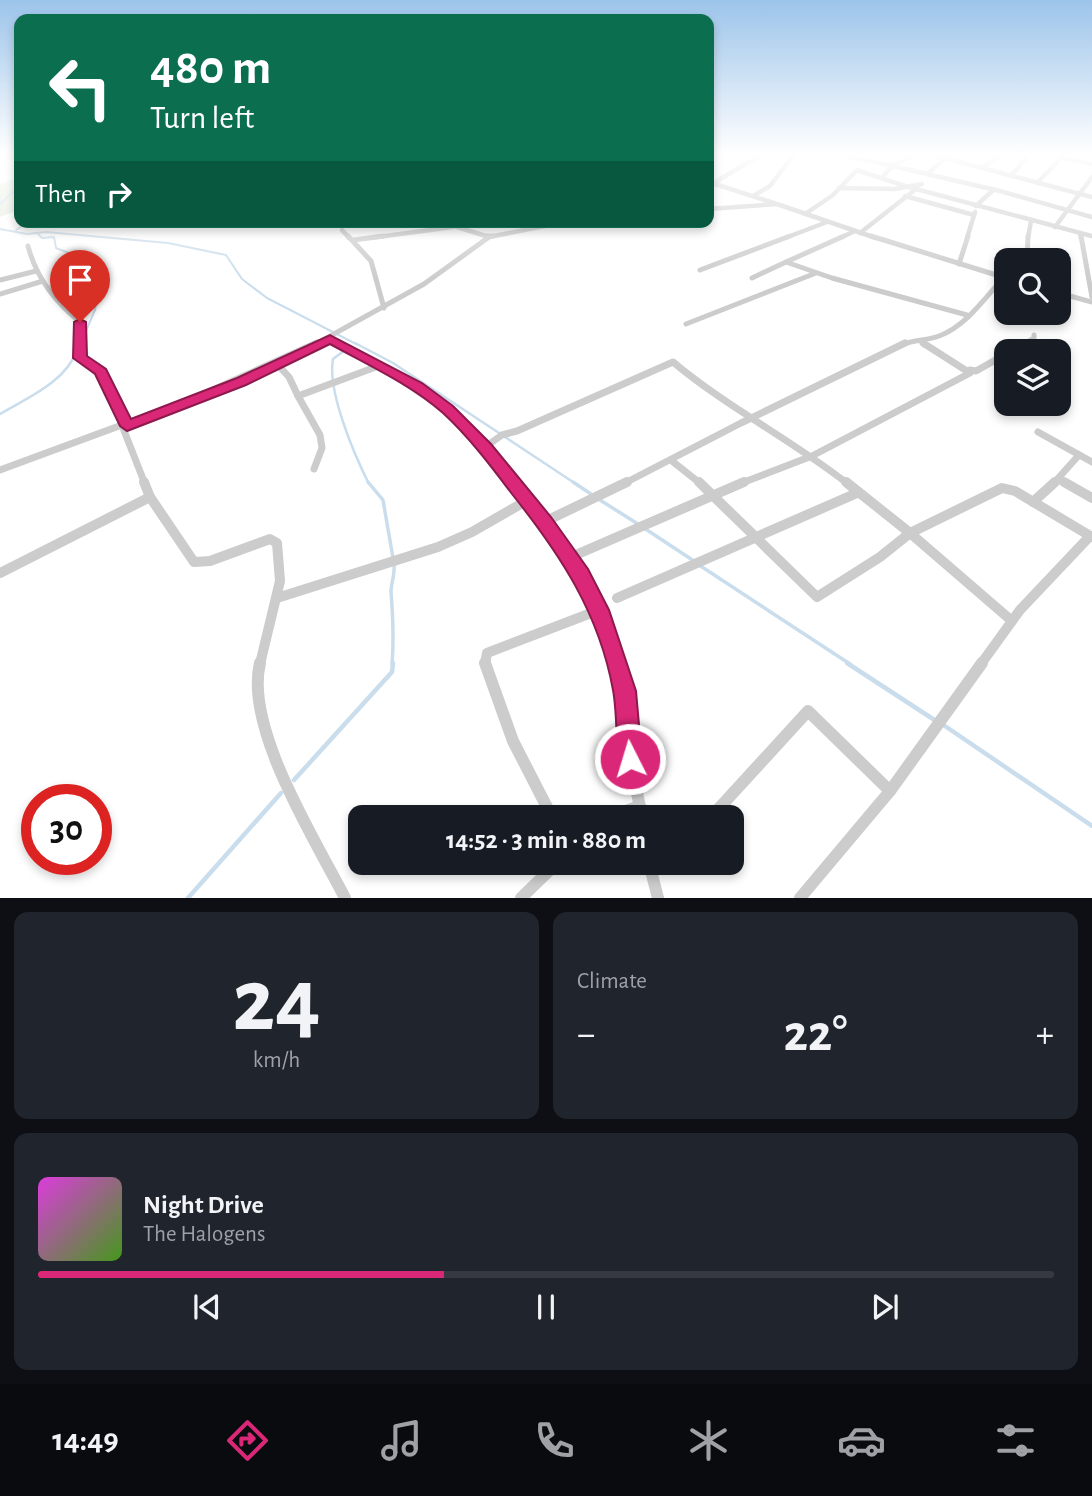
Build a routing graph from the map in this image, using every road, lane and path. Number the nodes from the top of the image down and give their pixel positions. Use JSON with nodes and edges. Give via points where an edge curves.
{"nodes":[{"id":1,"x":753,"y":196,"type":"edge"},
{"id":2,"x":829,"y":196,"type":"edge"},
{"id":3,"x":942,"y":196,"type":"edge"},
{"id":4,"x":986,"y":196,"type":"edge"},
{"id":5,"x":1015,"y":196,"type":"edge"},
{"id":6,"x":1077,"y":196,"type":"edge"},
{"id":7,"x":905,"y":197,"type":"joint"},
{"id":8,"x":777,"y":204,"type":"junction"},
{"id":9,"x":976,"y":205,"type":"junction"},
{"id":10,"x":984,"y":208,"type":"junction"},
{"id":11,"x":714,"y":209,"type":"edge"},
{"id":12,"x":1066,"y":210,"type":"junction"},
{"id":13,"x":806,"y":214,"type":"junction"},
{"id":14,"x":974,"y":215,"type":"junction"},
{"id":15,"x":1092,"y":217,"type":"edge"},
{"id":16,"x":1031,"y":221,"type":"junction"},
{"id":17,"x":827,"y":222,"type":"junction"},
{"id":18,"x":1055,"y":227,"type":"junction"},
{"id":19,"x":448,"y":228,"type":"edge"},
{"id":20,"x":459,"y":228,"type":"edge"},
{"id":21,"x":535,"y":228,"type":"edge"},
{"id":22,"x":342,"y":230,"type":"dead end"},
{"id":23,"x":857,"y":232,"type":"junction"},
{"id":24,"x":1080,"y":233,"type":"junction"},
{"id":25,"x":1092,"y":236,"type":"edge"},
{"id":26,"x":489,"y":237,"type":"junction"},
{"id":27,"x":354,"y":240,"type":"junction"},
{"id":28,"x":29,"y":246,"type":"dead end"},
{"id":29,"x":1027,"y":248,"type":"edge"},
{"id":30,"x":786,"y":262,"type":"junction"},
{"id":31,"x":959,"y":264,"type":"junction"},
{"id":32,"x":700,"y":270,"type":"dead end"},
{"id":33,"x":36,"y":271,"type":"junction"},
{"id":34,"x":816,"y":273,"type":"junction"},
{"id":35,"x":994,"y":275,"type":"edge"},
{"id":36,"x":752,"y":278,"type":"dead end"},
{"id":37,"x":0,"y":280,"type":"edge"},
{"id":38,"x":43,"y":281,"type":"junction"},
{"id":39,"x":994,"y":289,"type":"edge"},
{"id":40,"x":0,"y":294,"type":"edge"},
{"id":41,"x":1071,"y":296,"type":"edge"},
{"id":42,"x":1092,"y":297,"type":"edge"},
{"id":43,"x":1092,"y":302,"type":"edge"},
{"id":44,"x":384,"y":308,"type":"junction"},
{"id":45,"x":967,"y":315,"type":"junction"},
{"id":46,"x":686,"y":324,"type":"dead end"},
{"id":47,"x":1034,"y":335,"type":"dead end"},
{"id":48,"x":330,"y":339,"type":"junction"},
{"id":49,"x":1032,"y":339,"type":"edge"},
{"id":50,"x":923,"y":342,"type":"junction"},
{"id":51,"x":994,"y":361,"type":"edge"},
{"id":52,"x":277,"y":364,"type":"junction"},
{"id":53,"x":381,"y":365,"type":"junction"},
{"id":54,"x":970,"y":370,"type":"junction"},
{"id":55,"x":298,"y":396,"type":"junction"},
{"id":56,"x":752,"y":418,"type":"junction"},
{"id":57,"x":125,"y":427,"type":"junction"},
{"id":58,"x":1038,"y":432,"type":"dead end"},
{"id":59,"x":485,"y":447,"type":"junction"},
{"id":60,"x":1079,"y":454,"type":"junction"},
{"id":61,"x":812,"y":456,"type":"junction"},
{"id":62,"x":673,"y":461,"type":"junction"},
{"id":63,"x":1092,"y":462,"type":"edge"},
{"id":64,"x":0,"y":470,"type":"edge"},
{"id":65,"x":314,"y":470,"type":"dead end"},
{"id":66,"x":1058,"y":479,"type":"junction"},
{"id":67,"x":857,"y":493,"type":"junction"},
{"id":68,"x":713,"y":494,"type":"junction"},
{"id":69,"x":150,"y":497,"type":"junction"},
{"id":70,"x":1092,"y":498,"type":"edge"},
{"id":71,"x":526,"y":501,"type":"junction"},
{"id":72,"x":1033,"y":502,"type":"junction"},
{"id":73,"x":544,"y":522,"type":"junction"},
{"id":74,"x":910,"y":533,"type":"junction"},
{"id":75,"x":1091,"y":536,"type":"edge"},
{"id":76,"x":755,"y":539,"type":"junction"},
{"id":77,"x":571,"y":557,"type":"junction"},
{"id":78,"x":0,"y":573,"type":"edge"},
{"id":79,"x":277,"y":598,"type":"junction"},
{"id":80,"x":617,"y":598,"type":"dead end"},
{"id":81,"x":599,"y":610,"type":"junction"},
{"id":82,"x":1012,"y":621,"type":"junction"},
{"id":83,"x":890,"y":791,"type":"junction"},
{"id":84,"x":544,"y":805,"type":"edge"},
{"id":85,"x":640,"y":805,"type":"edge"},
{"id":86,"x":722,"y":805,"type":"edge"},
{"id":87,"x":545,"y":875,"type":"edge"},
{"id":88,"x":652,"y":875,"type":"edge"},
{"id":89,"x":345,"y":898,"type":"edge"},
{"id":90,"x":521,"y":898,"type":"edge"},
{"id":91,"x":658,"y":898,"type":"edge"},
{"id":92,"x":800,"y":898,"type":"edge"}],
"edges":[{"from":1,"to":8,"type":"street"},
{"from":2,"to":13,"type":"street"},
{"from":3,"to":9,"type":"street"},
{"from":4,"to":9,"type":"street"},
{"from":5,"to":12,"type":"street"},
{"from":6,"to":12,"type":"street"},
{"from":7,"to":14,"type":"street"},
{"from":7,"to":23,"type":"street"},
{"from":8,"to":11,"type":"street"},
{"from":8,"to":13,"type":"street"},
{"from":9,"to":10,"type":"street"},
{"from":10,"to":14,"type":"street"},
{"from":10,"to":16,"type":"street"},
{"from":12,"to":15,"type":"street"},
{"from":12,"to":18,"type":"street"},
{"from":13,"to":17,"type":"street"},
{"from":14,"to":31,"type":"street"},
{"from":16,"to":18,"type":"street"},
{"from":16,"to":29,"type":"street"},
{"from":17,"to":23,"type":"street"},
{"from":17,"to":32,"type":"street"},
{"from":18,"to":24,"type":"street"},
{"from":19,"to":27,"type":"street"},
{"from":20,"to":26,"type":"street"},
{"from":21,"to":26,"type":"street"},
{"from":22,"to":27,"type":"street"},
{"from":23,"to":30,"type":"street"},
{"from":23,"to":31,"type":"street"},
{"from":24,"to":25,"type":"street"},
{"from":24,"to":42,"type":"street"},
{"from":26,"to":44,"type":"street","via":[[451,268]]},
{"from":27,"to":44,"type":"street","via":[[372,261]]},
{"from":28,"to":33,"type":"street"},
{"from":30,"to":34,"type":"street"},
{"from":30,"to":36,"type":"street"},
{"from":31,"to":35,"type":"street"},
{"from":33,"to":37,"type":"street"},
{"from":33,"to":38,"type":"street"},
{"from":34,"to":45,"type":"street"},
{"from":34,"to":46,"type":"street"},
{"from":38,"to":40,"type":"street"},
{"from":38,"to":57,"type":"street","via":[[67,313],[80,322],[80,358],[101,372]]},
{"from":39,"to":45,"type":"street"},
{"from":41,"to":43,"type":"street"},
{"from":44,"to":48,"type":"street"},
{"from":45,"to":50,"type":"street","via":[[949,333]]},
{"from":47,"to":49,"type":"street"},
{"from":48,"to":52,"type":"street"},
{"from":48,"to":53,"type":"street"},
{"from":50,"to":54,"type":"street"},
{"from":50,"to":56,"type":"street","via":[[912,340]]},
{"from":51,"to":54,"type":"street"},
{"from":52,"to":55,"type":"street"},
{"from":52,"to":57,"type":"street"},
{"from":53,"to":55,"type":"street"},
{"from":53,"to":59,"type":"street","via":[[448,410]]},
{"from":54,"to":61,"type":"street"},
{"from":55,"to":65,"type":"street","via":[[320,435],[322,448]]},
{"from":56,"to":59,"type":"street","via":[[673,362],[502,435]]},
{"from":56,"to":61,"type":"street"},
{"from":56,"to":62,"type":"street"},
{"from":57,"to":64,"type":"street"},
{"from":57,"to":69,"type":"street"},
{"from":58,"to":60,"type":"street"},
{"from":59,"to":71,"type":"street"},
{"from":60,"to":63,"type":"street"},
{"from":60,"to":66,"type":"street"},
{"from":61,"to":67,"type":"street"},
{"from":61,"to":68,"type":"street"},
{"from":62,"to":68,"type":"street"},
{"from":62,"to":73,"type":"street"},
{"from":66,"to":70,"type":"street"},
{"from":66,"to":72,"type":"street"},
{"from":67,"to":74,"type":"street"},
{"from":67,"to":76,"type":"street"},
{"from":68,"to":76,"type":"street"},
{"from":68,"to":77,"type":"street"},
{"from":69,"to":78,"type":"street"},
{"from":69,"to":79,"type":"street","via":[[194,562],[270,540],[277,543],[281,551]]},
{"from":71,"to":73,"type":"street"},
{"from":71,"to":79,"type":"street","via":[[438,547]]},
{"from":72,"to":74,"type":"street","via":[[1002,488]]},
{"from":72,"to":75,"type":"street"},
{"from":73,"to":77,"type":"street"},
{"from":74,"to":76,"type":"street","via":[[817,597]]},
{"from":74,"to":82,"type":"street"},
{"from":75,"to":82,"type":"street"},
{"from":76,"to":80,"type":"street"},
{"from":77,"to":81,"type":"street"},
{"from":79,"to":89,"type":"street","via":[[257,676],[260,707],[288,786]]},
{"from":81,"to":84,"type":"street","via":[[487,653],[484,660],[512,739]]},
{"from":81,"to":85,"type":"street","via":[[624,691]]},
{"from":82,"to":83,"type":"street"},
{"from":83,"to":86,"type":"street","via":[[808,711]]},
{"from":83,"to":92,"type":"street"},
{"from":87,"to":90,"type":"street"},
{"from":88,"to":91,"type":"street"}]}
